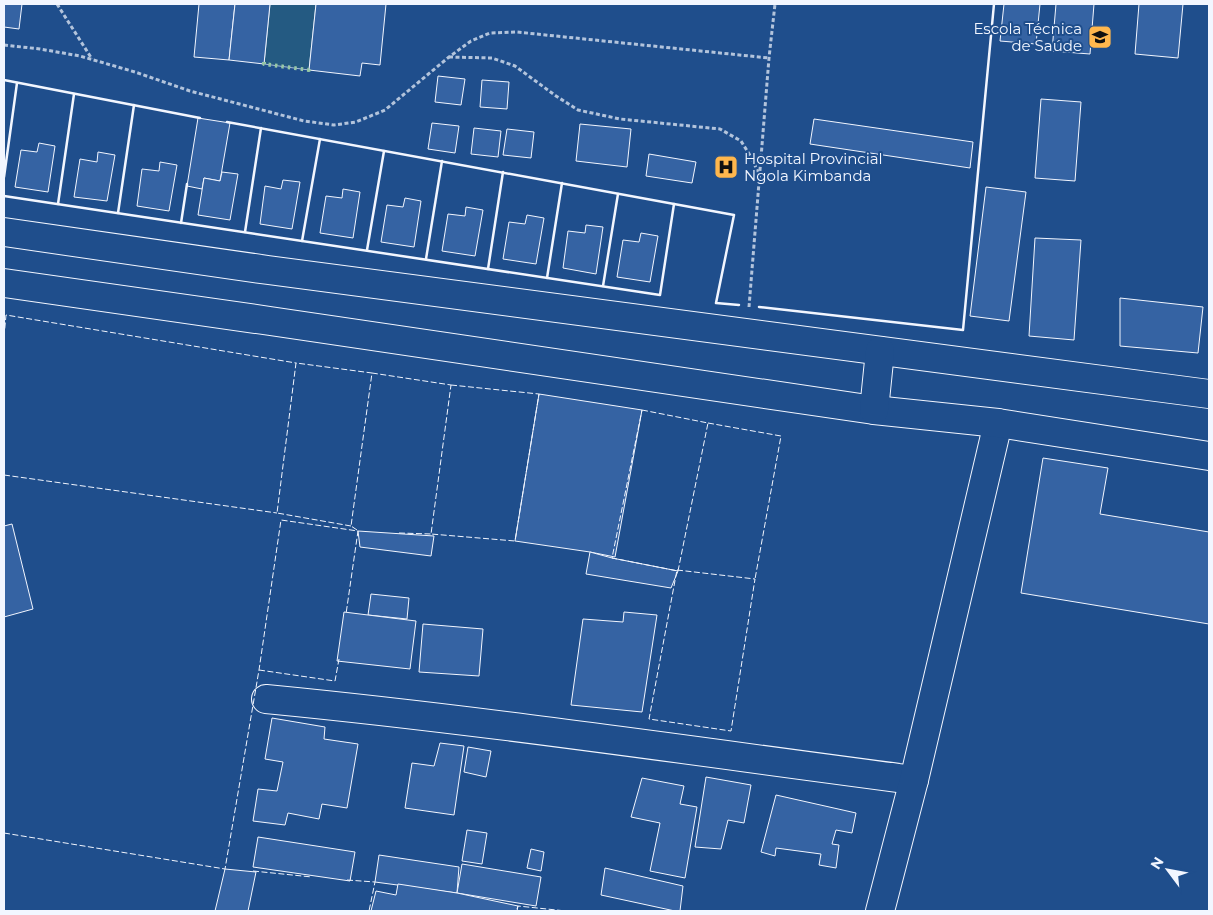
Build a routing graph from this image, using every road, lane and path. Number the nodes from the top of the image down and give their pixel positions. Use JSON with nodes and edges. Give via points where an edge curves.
{"nodes":[{"id":1,"x":56,"y":4,"type":"edge"},
{"id":2,"x":775,"y":4,"type":"edge"},
{"id":3,"x":4,"y":45,"type":"edge"},
{"id":4,"x":449,"y":57,"type":"junction"},
{"id":5,"x":769,"y":58,"type":"junction"},
{"id":6,"x":92,"y":59,"type":"junction"},
{"id":7,"x":760,"y":176,"type":"junction"},
{"id":8,"x":4,"y":232,"type":"edge"},
{"id":9,"x":4,"y":283,"type":"edge"},
{"id":10,"x":747,"y":333,"type":"junction"},
{"id":11,"x":880,"y":351,"type":"junction"},
{"id":12,"x":1209,"y":394,"type":"edge"},
{"id":13,"x":874,"y":410,"type":"junction"},
{"id":14,"x":998,"y":423,"type":"junction"},
{"id":15,"x":1209,"y":456,"type":"edge"},
{"id":16,"x":266,"y":698,"type":"dead end"},
{"id":17,"x":914,"y":780,"type":"junction"},
{"id":18,"x":880,"y":911,"type":"edge"}],
"edges":[{"from":1,"to":6,"type":"path"},
{"from":2,"to":5,"type":"path"},
{"from":3,"to":6,"type":"path"},
{"from":4,"to":5,"type":"path","via":[[471,41],[490,33],[518,32]]},
{"from":4,"to":6,"type":"path","via":[[385,110],[356,122],[334,125],[304,121],[190,92]]},
{"from":4,"to":7,"type":"path","via":[[492,58],[515,66],[578,110],[620,119],[720,129],[741,141]]},
{"from":5,"to":7,"type":"path"},
{"from":7,"to":10,"type":"path"},
{"from":8,"to":10,"type":"main road"},
{"from":9,"to":13,"type":"main road"},
{"from":10,"to":11,"type":"main road"},
{"from":11,"to":12,"type":"main road"},
{"from":11,"to":13,"type":"main road"},
{"from":13,"to":14,"type":"main road"},
{"from":14,"to":15,"type":"main road"},
{"from":14,"to":17,"type":"main road"},
{"from":16,"to":17,"type":"main road","via":[[492,724]]},
{"from":17,"to":18,"type":"main road"}]}
